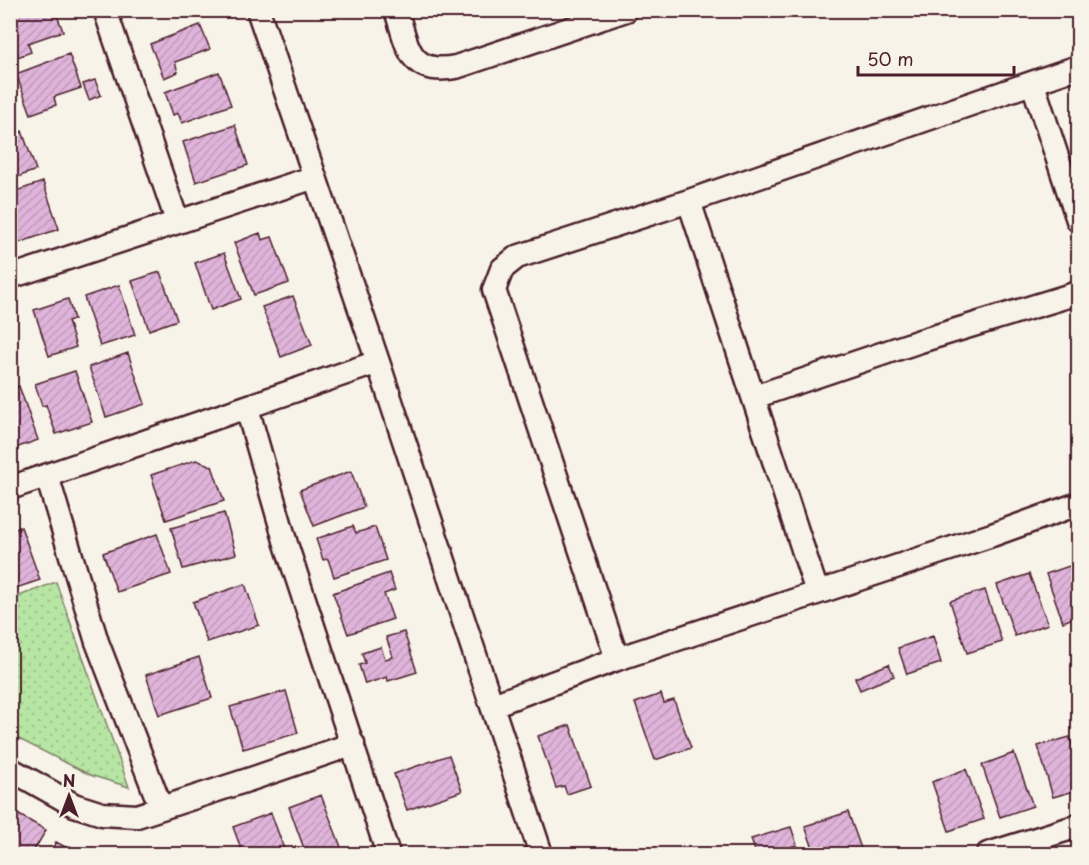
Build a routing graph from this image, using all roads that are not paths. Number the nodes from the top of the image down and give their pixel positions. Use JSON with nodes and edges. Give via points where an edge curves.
{"nodes":[{"id":1,"x":105,"y":10,"type":"edge"},
{"id":2,"x":258,"y":10,"type":"edge"},
{"id":3,"x":396,"y":10,"type":"edge"},
{"id":4,"x":621,"y":11,"type":"edge"},
{"id":5,"x":1078,"y":67,"type":"edge"},
{"id":6,"x":1033,"y":84,"type":"junction"},
{"id":7,"x":315,"y":177,"type":"junction"},
{"id":8,"x":689,"y":201,"type":"junction"},
{"id":9,"x":1078,"y":220,"type":"edge"},
{"id":10,"x":177,"y":221,"type":"junction"},
{"id":11,"x":10,"y":277,"type":"edge"},
{"id":12,"x":1078,"y":293,"type":"edge"},
{"id":13,"x":378,"y":362,"type":"junction"},
{"id":14,"x":754,"y":397,"type":"junction"},
{"id":15,"x":247,"y":408,"type":"junction"},
{"id":16,"x":47,"y":476,"type":"junction"},
{"id":17,"x":10,"y":488,"type":"edge"},
{"id":18,"x":1078,"y":504,"type":"edge"},
{"id":19,"x":817,"y":592,"type":"junction"},
{"id":20,"x":616,"y":659,"type":"junction"},
{"id":21,"x":493,"y":705,"type":"junction"},
{"id":22,"x":353,"y":744,"type":"junction"},
{"id":23,"x":10,"y":770,"type":"edge"},
{"id":24,"x":161,"y":808,"type":"junction"},
{"id":25,"x":1078,"y":826,"type":"edge"},
{"id":26,"x":388,"y":855,"type":"edge"},
{"id":27,"x":541,"y":855,"type":"edge"},
{"id":28,"x":988,"y":855,"type":"edge"}],
"edges":[{"from":1,"to":10,"type":"street"},
{"from":2,"to":7,"type":"street"},
{"from":3,"to":4,"type":"street","via":[[413,59],[424,67],[443,70]]},
{"from":5,"to":6,"type":"street"},
{"from":6,"to":8,"type":"street"},
{"from":6,"to":9,"type":"street"},
{"from":7,"to":10,"type":"street"},
{"from":7,"to":13,"type":"street"},
{"from":8,"to":14,"type":"street"},
{"from":8,"to":20,"type":"street","via":[[517,257],[502,268],[494,290]]},
{"from":10,"to":11,"type":"street"},
{"from":12,"to":14,"type":"street"},
{"from":13,"to":15,"type":"street"},
{"from":13,"to":21,"type":"street"},
{"from":14,"to":19,"type":"street"},
{"from":15,"to":16,"type":"street"},
{"from":15,"to":22,"type":"street","via":[[286,544]]},
{"from":16,"to":17,"type":"street"},
{"from":16,"to":24,"type":"street","via":[[97,642]]},
{"from":18,"to":19,"type":"street"},
{"from":19,"to":20,"type":"street"},
{"from":20,"to":21,"type":"street"},
{"from":21,"to":27,"type":"street"},
{"from":22,"to":24,"type":"street"},
{"from":22,"to":26,"type":"street"},
{"from":23,"to":24,"type":"street","via":[[74,806],[102,814],[137,816]]},
{"from":25,"to":28,"type":"street"}]}
